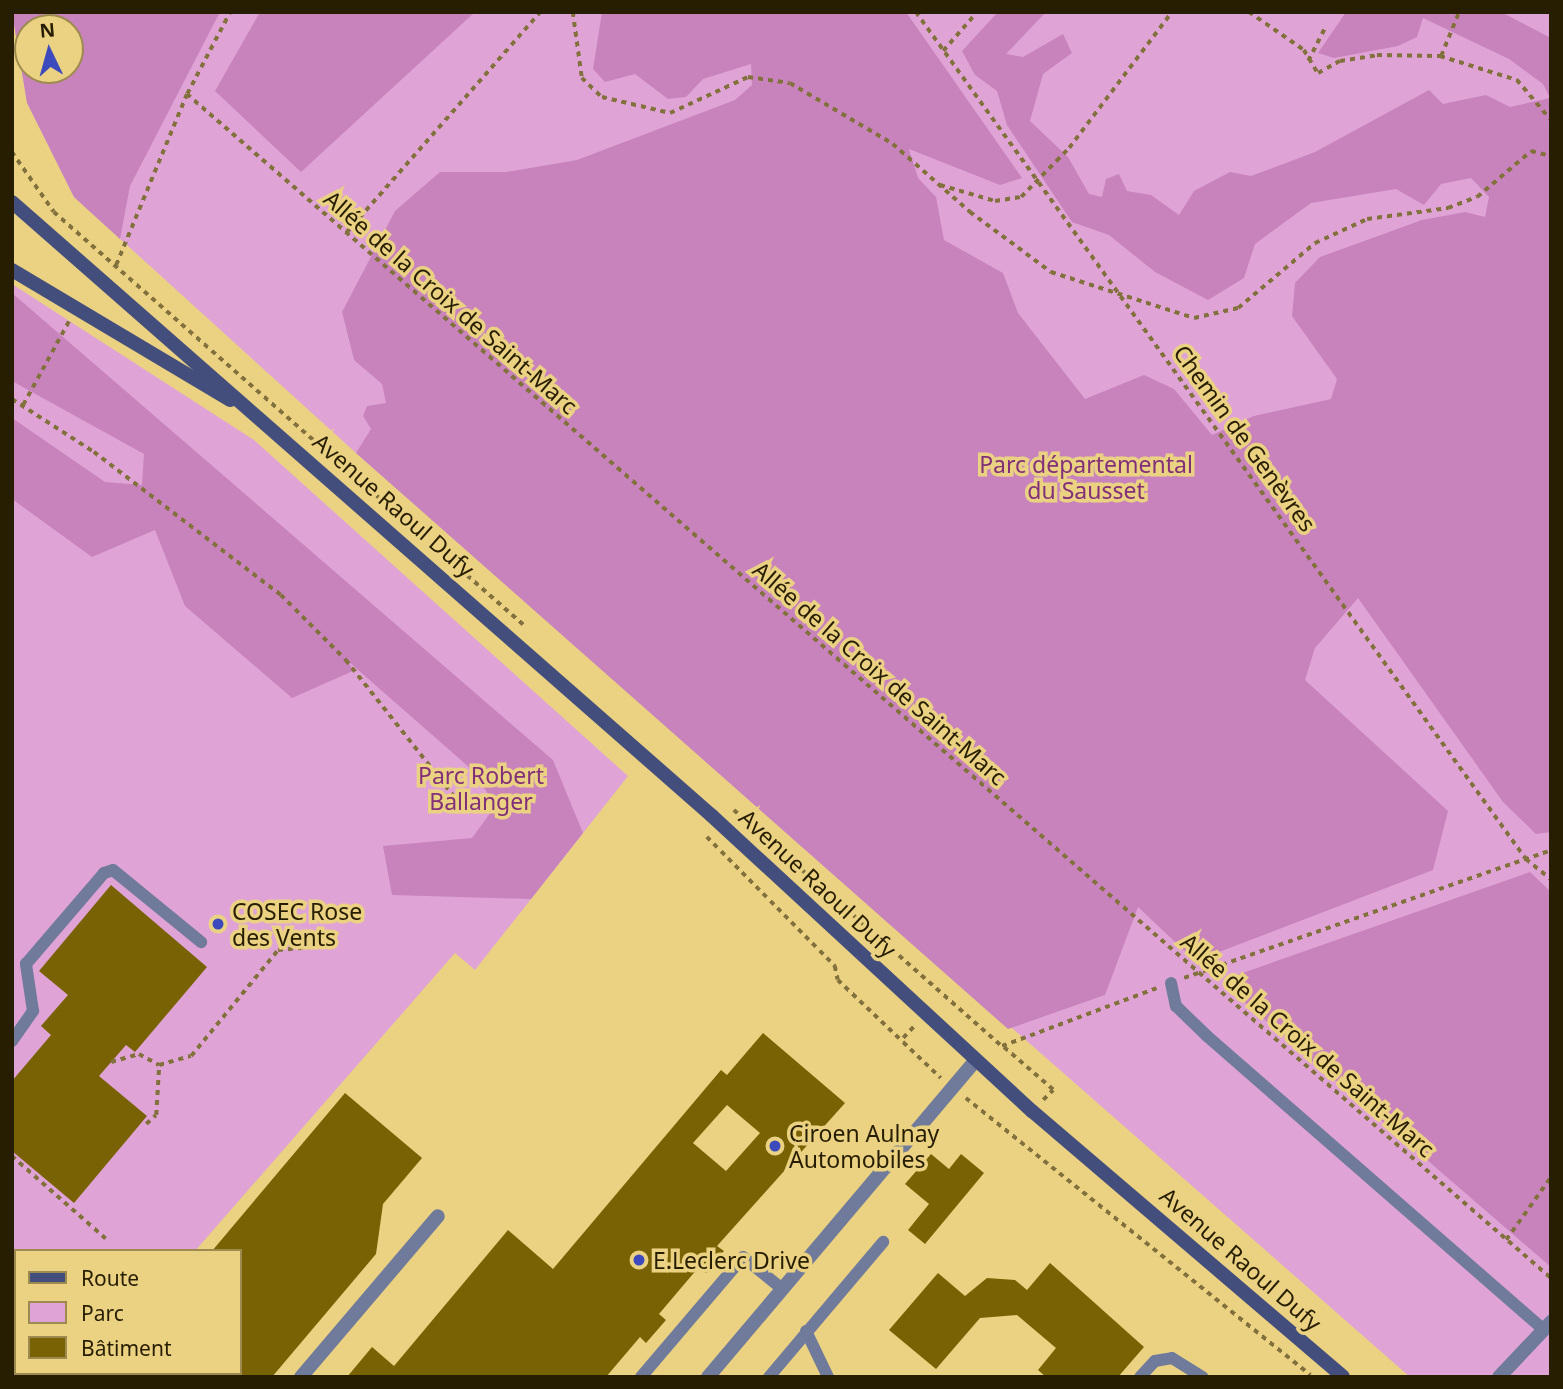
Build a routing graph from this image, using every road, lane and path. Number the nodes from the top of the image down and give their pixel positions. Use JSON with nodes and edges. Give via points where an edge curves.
{"nodes":[{"id":1,"x":230,"y":12,"type":"edge"},
{"id":2,"x":540,"y":12,"type":"edge"},
{"id":3,"x":573,"y":12,"type":"edge"},
{"id":4,"x":916,"y":12,"type":"edge"},
{"id":5,"x":977,"y":12,"type":"edge"},
{"id":6,"x":1172,"y":12,"type":"edge"},
{"id":7,"x":1249,"y":12,"type":"edge"},
{"id":8,"x":1459,"y":12,"type":"edge"},
{"id":9,"x":1325,"y":27,"type":"dead end"},
{"id":10,"x":943,"y":51,"type":"junction"},
{"id":11,"x":1440,"y":57,"type":"junction"},
{"id":12,"x":1307,"y":63,"type":"junction"},
{"id":13,"x":187,"y":94,"type":"junction"},
{"id":14,"x":1551,"y":120,"type":"edge"},
{"id":15,"x":12,"y":152,"type":"edge"},
{"id":16,"x":1551,"y":156,"type":"edge"},
{"id":17,"x":1039,"y":182,"type":"junction"},
{"id":18,"x":937,"y":184,"type":"junction"},
{"id":19,"x":12,"y":202,"type":"edge"},
{"id":20,"x":346,"y":233,"type":"junction"},
{"id":21,"x":12,"y":270,"type":"edge"},
{"id":22,"x":1125,"y":299,"type":"junction"},
{"id":23,"x":69,"y":321,"type":"dead end"},
{"id":24,"x":12,"y":399,"type":"edge"},
{"id":25,"x":23,"y":405,"type":"junction"},
{"id":26,"x":263,"y":420,"type":"junction"},
{"id":27,"x":453,"y":795,"type":"dead end"},
{"id":28,"x":699,"y":827,"type":"dead end"},
{"id":29,"x":1551,"y":850,"type":"edge"},
{"id":30,"x":1526,"y":859,"type":"junction"},
{"id":31,"x":1551,"y":879,"type":"edge"},
{"id":32,"x":201,"y":942,"type":"dead end"},
{"id":33,"x":310,"y":947,"type":"dead end"},
{"id":34,"x":1197,"y":973,"type":"junction"},
{"id":35,"x":1171,"y":983,"type":"junction"},
{"id":36,"x":12,"y":1041,"type":"edge"},
{"id":37,"x":975,"y":1061,"type":"junction"},
{"id":38,"x":111,"y":1062,"type":"dead end"},
{"id":39,"x":159,"y":1065,"type":"junction"},
{"id":40,"x":953,"y":1089,"type":"junction"},
{"id":41,"x":1032,"y":1111,"type":"junction"},
{"id":42,"x":146,"y":1124,"type":"dead end"},
{"id":43,"x":12,"y":1156,"type":"edge"},
{"id":44,"x":1551,"y":1177,"type":"edge"},
{"id":45,"x":438,"y":1216,"type":"dead end"},
{"id":46,"x":106,"y":1239,"type":"dead end"},
{"id":47,"x":1507,"y":1240,"type":"junction"},
{"id":48,"x":883,"y":1242,"type":"dead end"},
{"id":49,"x":1551,"y":1278,"type":"edge"},
{"id":50,"x":781,"y":1288,"type":"junction"},
{"id":51,"x":1547,"y":1326,"type":"edge"},
{"id":52,"x":806,"y":1331,"type":"junction"},
{"id":53,"x":301,"y":1377,"type":"edge"},
{"id":54,"x":641,"y":1377,"type":"edge"},
{"id":55,"x":708,"y":1377,"type":"edge"},
{"id":56,"x":769,"y":1377,"type":"edge"},
{"id":57,"x":828,"y":1377,"type":"edge"},
{"id":58,"x":1140,"y":1377,"type":"edge"},
{"id":59,"x":1202,"y":1377,"type":"edge"},
{"id":60,"x":1314,"y":1377,"type":"edge"},
{"id":61,"x":1343,"y":1377,"type":"edge"},
{"id":62,"x":1499,"y":1377,"type":"edge"}],
"edges":[{"from":1,"to":13,"type":"path"},
{"from":2,"to":20,"type":"path"},
{"from":3,"to":18,"type":"path","via":[[582,78],[602,97],[670,113],[748,76],[790,83],[893,144]]},
{"from":4,"to":10,"type":"path","name":"Chemin de Genèvres"},
{"from":5,"to":10,"type":"path"},
{"from":6,"to":17,"type":"path"},
{"from":7,"to":12,"type":"path","via":[[1304,50]]},
{"from":8,"to":11,"type":"path"},
{"from":9,"to":12,"type":"path"},
{"from":10,"to":17,"type":"path","name":"Chemin de Genèvres"},
{"from":11,"to":12,"type":"path","via":[[1377,55],[1340,61],[1318,73]]},
{"from":11,"to":14,"type":"path","via":[[1517,80]]},
{"from":13,"to":15,"type":"path","via":[[115,266],[54,212]]},
{"from":13,"to":20,"type":"path","name":"Allée de la Croix de Saint-Marc"},
{"from":16,"to":22,"type":"path","via":[[1531,151],[1477,197],[1447,208],[1367,219],[1315,243],[1238,308],[1215,318]]},
{"from":17,"to":18,"type":"path","via":[[1021,197],[995,201]]},
{"from":17,"to":22,"type":"path","name":"Chemin de Genèvres"},
{"from":18,"to":22,"type":"path","via":[[1051,272]]},
{"from":19,"to":26,"type":"main road","name":"Avenue Raoul Dufy"},
{"from":20,"to":34,"type":"path","name":"Allée de la Croix de Saint-Marc"},
{"from":21,"to":26,"type":"main road","name":"Avenue Raoul Dufy"},
{"from":22,"to":30,"type":"path","name":"Chemin de Genèvres"},
{"from":23,"to":25,"type":"path"},
{"from":24,"to":25,"type":"path"},
{"from":25,"to":27,"type":"path","via":[[281,595],[355,671]]},
{"from":26,"to":37,"type":"main road","name":"Avenue Raoul Dufy","via":[[711,815]]},
{"from":28,"to":40,"type":"path","via":[[740,877],[835,966],[838,980]]},
{"from":29,"to":30,"type":"path"},
{"from":30,"to":31,"type":"path","name":"Chemin de Genèvres"},
{"from":30,"to":34,"type":"path"},
{"from":32,"to":36,"type":"lane","via":[[113,870],[104,873],[26,964],[33,1011]]},
{"from":33,"to":39,"type":"path","via":[[278,950],[191,1056]]},
{"from":34,"to":35,"type":"path"},
{"from":34,"to":47,"type":"path","name":"Allée de la Croix de Saint-Marc"},
{"from":35,"to":41,"type":"path","via":[[1002,1046],[1054,1090]]},
{"from":35,"to":51,"type":"lane","via":[[1176,1006],[1207,1036]]},
{"from":37,"to":40,"type":"street"},
{"from":37,"to":41,"type":"main road","name":"Avenue Raoul Dufy"},
{"from":38,"to":39,"type":"path","via":[[139,1054]]},
{"from":39,"to":42,"type":"path","via":[[156,1115]]},
{"from":40,"to":50,"type":"street"},
{"from":40,"to":60,"type":"path","via":[[1056,1172],[1069,1175]]},
{"from":41,"to":61,"type":"main road","name":"Avenue Raoul Dufy"},
{"from":43,"to":46,"type":"path"},
{"from":44,"to":47,"type":"path"},
{"from":45,"to":53,"type":"street"},
{"from":47,"to":49,"type":"path","name":"Allée de la Croix de Saint-Marc"},
{"from":48,"to":52,"type":"lane"},
{"from":50,"to":54,"type":"lane","via":[[743,1257]]},
{"from":50,"to":55,"type":"street"},
{"from":51,"to":62,"type":"street"},
{"from":52,"to":56,"type":"lane"},
{"from":52,"to":57,"type":"lane"},
{"from":58,"to":59,"type":"lane","via":[[1155,1361],[1172,1358]]}]}
